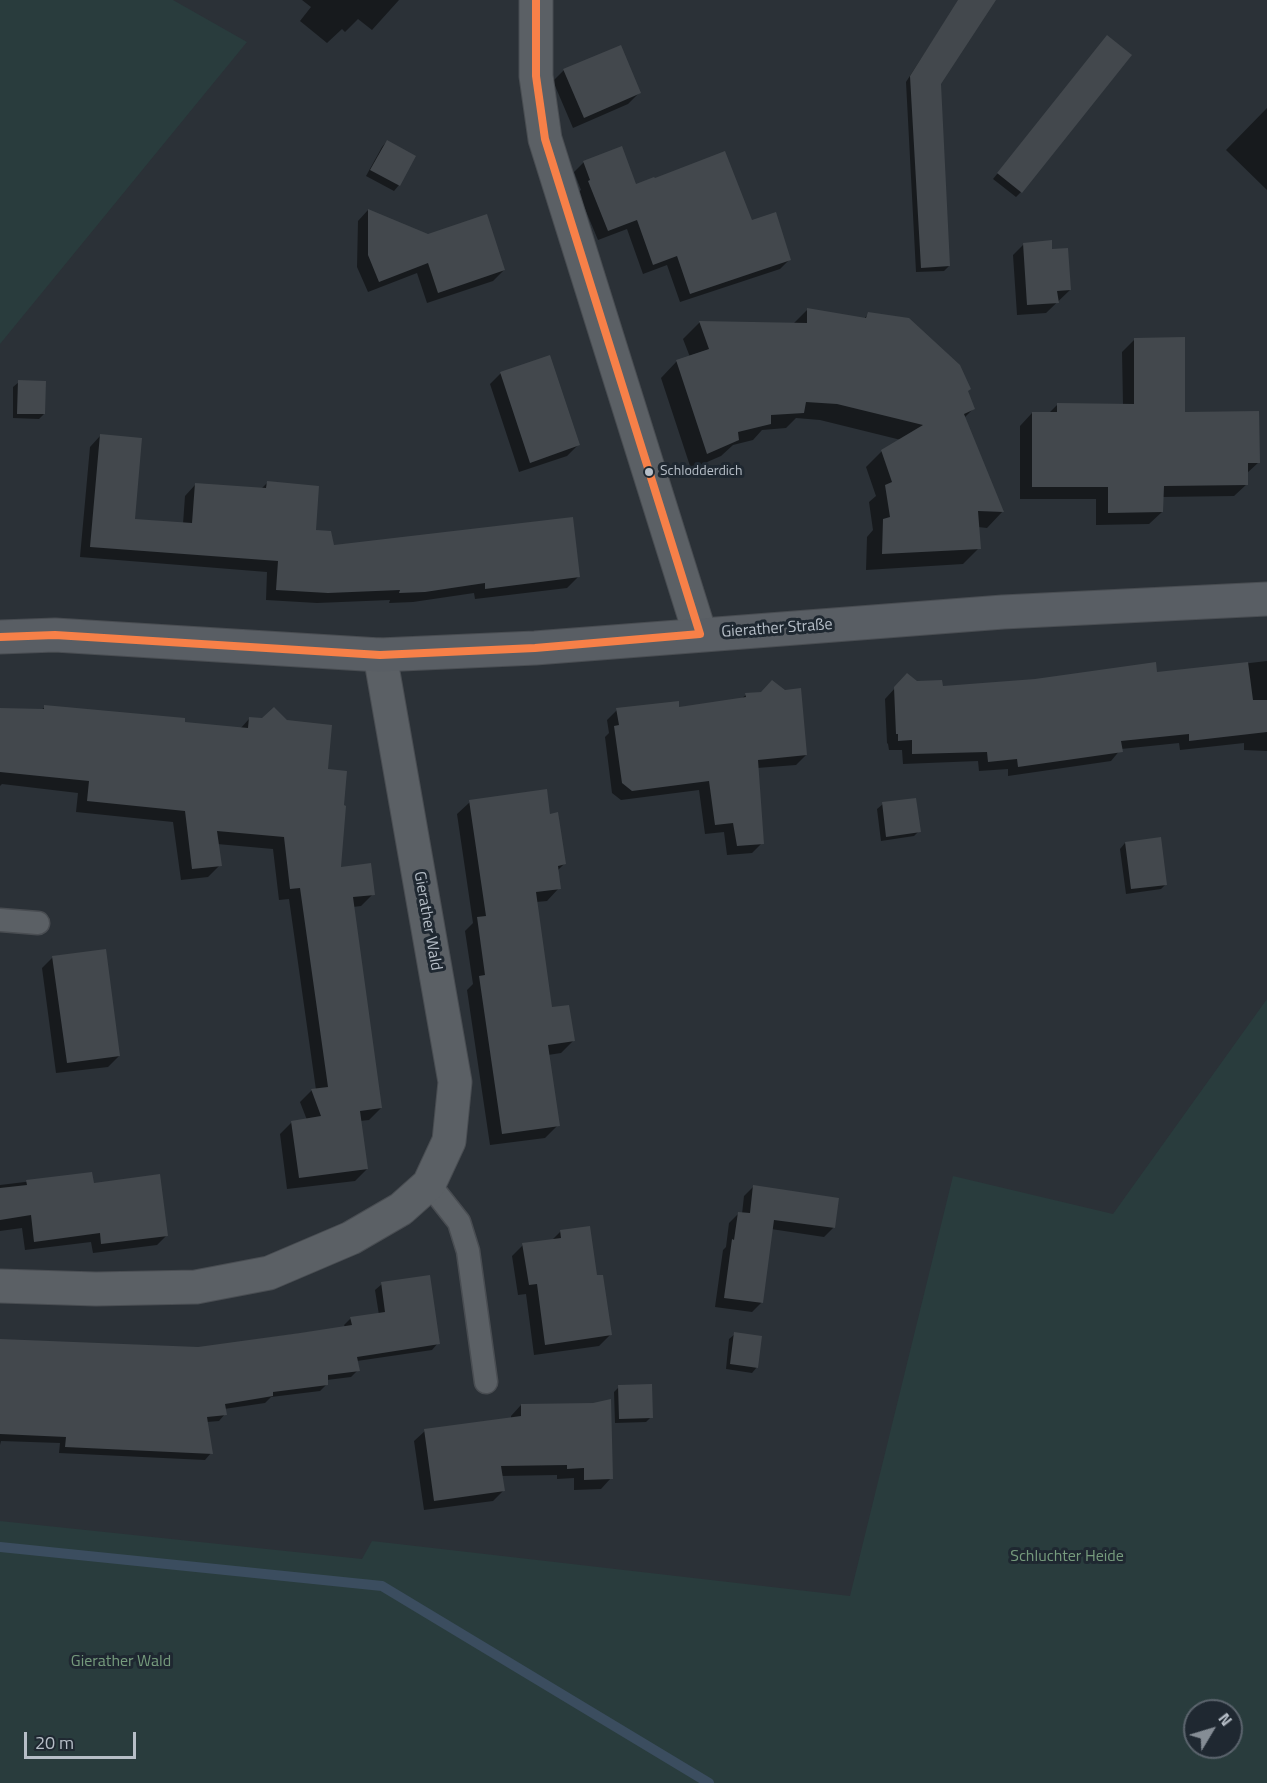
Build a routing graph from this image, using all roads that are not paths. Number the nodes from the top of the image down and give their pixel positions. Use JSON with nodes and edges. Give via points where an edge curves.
{"nodes":[{"id":1,"x":536,"y":0,"type":"edge"},
{"id":2,"x":1267,"y":599,"type":"edge"},
{"id":3,"x":700,"y":634,"type":"junction"},
{"id":4,"x":0,"y":637,"type":"edge"},
{"id":5,"x":380,"y":655,"type":"junction"},
{"id":6,"x":0,"y":920,"type":"edge"},
{"id":7,"x":38,"y":923,"type":"dead end"},
{"id":8,"x":429,"y":1184,"type":"junction"},
{"id":9,"x":0,"y":1286,"type":"edge"},
{"id":10,"x":486,"y":1382,"type":"dead end"}],
"edges":[{"from":1,"to":3,"type":"street","via":[[536,76],[545,139]]},
{"from":2,"to":3,"type":"street","name":"Gierather Straße","via":[[1003,612]]},
{"from":3,"to":5,"type":"street","name":"Gierather Straße","via":[[535,648]]},
{"from":4,"to":5,"type":"street","name":"Gierather Straße","via":[[55,634]]},
{"from":5,"to":8,"type":"street","name":"Gierather Wald","via":[[455,1082],[449,1141]]},
{"from":6,"to":7,"type":"lane"},
{"from":8,"to":9,"type":"street","name":"Gierather Wald","via":[[401,1209],[351,1238],[269,1273],[196,1287]]},
{"from":8,"to":10,"type":"lane","via":[[459,1222],[468,1251]]}]}
